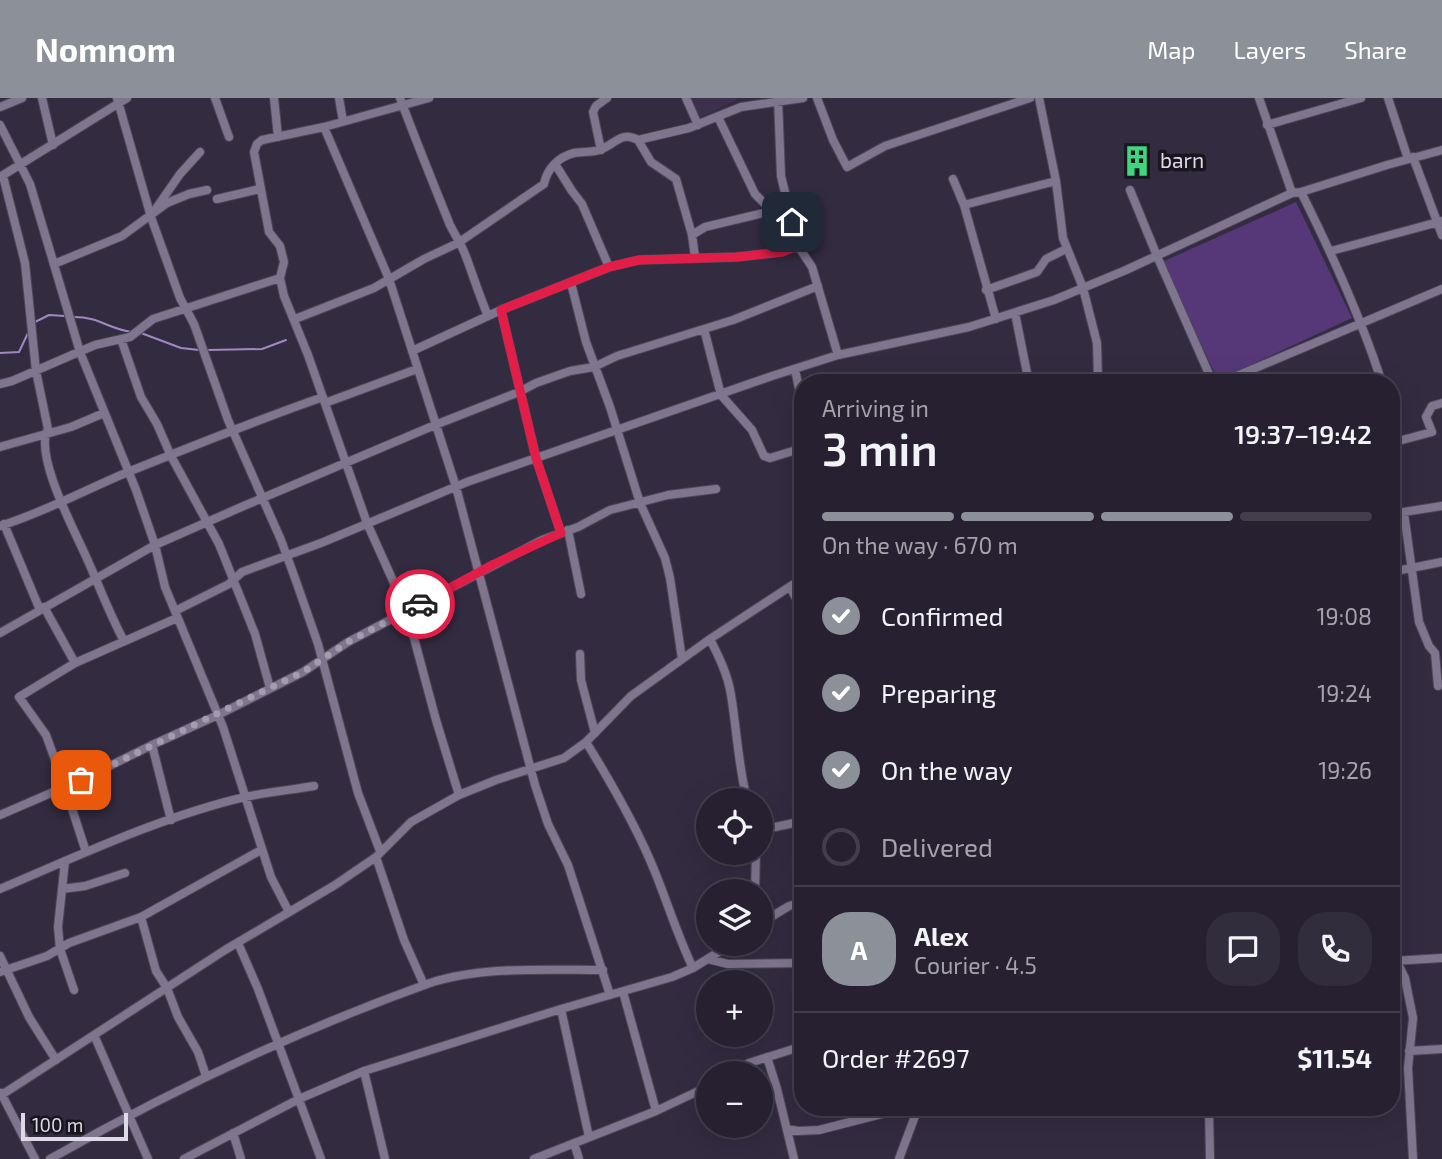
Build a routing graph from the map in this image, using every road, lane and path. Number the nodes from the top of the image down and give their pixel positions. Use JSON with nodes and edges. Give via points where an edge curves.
{"nodes":[{"id":1,"x":22,"y":98,"type":"edge"},
{"id":2,"x":42,"y":98,"type":"edge"},
{"id":3,"x":215,"y":98,"type":"edge"},
{"id":4,"x":274,"y":98,"type":"edge"},
{"id":5,"x":339,"y":98,"type":"edge"},
{"id":6,"x":429,"y":98,"type":"edge"},
{"id":7,"x":685,"y":98,"type":"edge"},
{"id":8,"x":803,"y":98,"type":"edge"},
{"id":9,"x":817,"y":98,"type":"edge"},
{"id":10,"x":1030,"y":98,"type":"edge"},
{"id":11,"x":1039,"y":98,"type":"edge"},
{"id":12,"x":1259,"y":98,"type":"edge"},
{"id":13,"x":1362,"y":98,"type":"edge"},
{"id":14,"x":1388,"y":98,"type":"edge"},
{"id":15,"x":121,"y":99,"type":"edge"},
{"id":16,"x":603,"y":99,"type":"edge"},
{"id":17,"x":11,"y":100,"type":"edge"},
{"id":18,"x":778,"y":100,"type":"edge"},
{"id":19,"x":401,"y":101,"type":"edge"},
{"id":20,"x":0,"y":107,"type":"edge"},
{"id":21,"x":718,"y":117,"type":"junction"},
{"id":22,"x":343,"y":121,"type":"junction"},
{"id":23,"x":0,"y":125,"type":"edge"},
{"id":24,"x":698,"y":125,"type":"junction"},
{"id":25,"x":1267,"y":125,"type":"junction"},
{"id":26,"x":324,"y":127,"type":"junction"},
{"id":27,"x":229,"y":136,"type":"dead end"},
{"id":28,"x":278,"y":137,"type":"junction"},
{"id":29,"x":638,"y":140,"type":"junction"},
{"id":30,"x":53,"y":145,"type":"junction"},
{"id":31,"x":601,"y":150,"type":"junction"},
{"id":32,"x":1442,"y":150,"type":"edge"},
{"id":33,"x":200,"y":152,"type":"dead end"},
{"id":34,"x":1411,"y":158,"type":"junction"},
{"id":35,"x":555,"y":164,"type":"junction"},
{"id":36,"x":21,"y":165,"type":"junction"},
{"id":37,"x":1,"y":176,"type":"edge"},
{"id":38,"x":953,"y":179,"type":"dead end"},
{"id":39,"x":1056,"y":181,"type":"junction"},
{"id":40,"x":260,"y":189,"type":"junction"},
{"id":41,"x":207,"y":190,"type":"dead end"},
{"id":42,"x":1130,"y":190,"type":"dead end"},
{"id":43,"x":1297,"y":193,"type":"junction"},
{"id":44,"x":217,"y":199,"type":"dead end"},
{"id":45,"x":964,"y":205,"type":"junction"},
{"id":46,"x":772,"y":211,"type":"junction"},
{"id":47,"x":151,"y":217,"type":"junction"},
{"id":48,"x":1439,"y":222,"type":"edge"},
{"id":49,"x":692,"y":235,"type":"junction"},
{"id":50,"x":1442,"y":235,"type":"edge"},
{"id":51,"x":458,"y":243,"type":"junction"},
{"id":52,"x":798,"y":246,"type":"junction"},
{"id":53,"x":1066,"y":249,"type":"junction"},
{"id":54,"x":1331,"y":251,"type":"junction"},
{"id":55,"x":1157,"y":256,"type":"junction"},
{"id":56,"x":695,"y":257,"type":"junction"},
{"id":57,"x":54,"y":264,"type":"junction"},
{"id":58,"x":609,"y":267,"type":"junction"},
{"id":59,"x":280,"y":278,"type":"junction"},
{"id":60,"x":389,"y":279,"type":"junction"},
{"id":61,"x":571,"y":283,"type":"junction"},
{"id":62,"x":817,"y":286,"type":"junction"},
{"id":63,"x":1083,"y":288,"type":"junction"},
{"id":64,"x":1442,"y":289,"type":"edge"},
{"id":65,"x":986,"y":290,"type":"junction"},
{"id":66,"x":187,"y":307,"type":"junction"},
{"id":67,"x":501,"y":310,"type":"junction"},
{"id":68,"x":1015,"y":313,"type":"junction"},
{"id":69,"x":488,"y":316,"type":"junction"},
{"id":70,"x":295,"y":319,"type":"junction"},
{"id":71,"x":996,"y":319,"type":"junction"},
{"id":72,"x":1360,"y":323,"type":"junction"},
{"id":73,"x":704,"y":329,"type":"junction"},
{"id":74,"x":121,"y":339,"type":"junction"},
{"id":75,"x":412,"y":351,"type":"junction"},
{"id":76,"x":80,"y":352,"type":"junction"},
{"id":77,"x":838,"y":355,"type":"junction"},
{"id":78,"x":594,"y":367,"type":"junction"},
{"id":79,"x":417,"y":369,"type":"junction"},
{"id":80,"x":795,"y":369,"type":"junction"},
{"id":81,"x":36,"y":371,"type":"junction"},
{"id":82,"x":796,"y":374,"type":"edge"},
{"id":83,"x":1027,"y":374,"type":"edge"},
{"id":84,"x":1098,"y":374,"type":"edge"},
{"id":85,"x":1209,"y":374,"type":"edge"},
{"id":86,"x":1241,"y":374,"type":"edge"},
{"id":87,"x":1379,"y":374,"type":"edge"},
{"id":88,"x":0,"y":384,"type":"edge"},
{"id":89,"x":519,"y":392,"type":"junction"},
{"id":90,"x":721,"y":395,"type":"junction"},
{"id":91,"x":324,"y":400,"type":"junction"},
{"id":92,"x":1442,"y":403,"type":"edge"},
{"id":93,"x":104,"y":414,"type":"junction"},
{"id":94,"x":435,"y":425,"type":"junction"},
{"id":95,"x":617,"y":429,"type":"junction"},
{"id":96,"x":232,"y":430,"type":"junction"},
{"id":97,"x":45,"y":434,"type":"junction"},
{"id":98,"x":1400,"y":441,"type":"edge"},
{"id":99,"x":0,"y":447,"type":"edge"},
{"id":100,"x":794,"y":451,"type":"edge"},
{"id":101,"x":171,"y":456,"type":"junction"},
{"id":102,"x":536,"y":458,"type":"junction"},
{"id":103,"x":346,"y":464,"type":"junction"},
{"id":104,"x":128,"y":473,"type":"junction"},
{"id":105,"x":456,"y":487,"type":"junction"},
{"id":106,"x":716,"y":489,"type":"dead end"},
{"id":107,"x":263,"y":498,"type":"junction"},
{"id":108,"x":62,"y":503,"type":"junction"},
{"id":109,"x":640,"y":503,"type":"junction"},
{"id":110,"x":1442,"y":506,"type":"edge"},
{"id":111,"x":1400,"y":513,"type":"edge"},
{"id":112,"x":1404,"y":513,"type":"junction"},
{"id":113,"x":208,"y":521,"type":"junction"},
{"id":114,"x":367,"y":523,"type":"junction"},
{"id":115,"x":2,"y":525,"type":"edge"},
{"id":116,"x":565,"y":532,"type":"junction"},
{"id":117,"x":155,"y":545,"type":"junction"},
{"id":118,"x":286,"y":554,"type":"junction"},
{"id":119,"x":1442,"y":562,"type":"edge"},
{"id":120,"x":1412,"y":568,"type":"junction"},
{"id":121,"x":1400,"y":570,"type":"edge"},
{"id":122,"x":478,"y":573,"type":"junction"},
{"id":123,"x":95,"y":577,"type":"junction"},
{"id":124,"x":234,"y":579,"type":"junction"},
{"id":125,"x":794,"y":584,"type":"edge"},
{"id":126,"x":790,"y":587,"type":"junction"},
{"id":127,"x":581,"y":593,"type":"dead end"},
{"id":128,"x":794,"y":594,"type":"edge"},
{"id":129,"x":42,"y":609,"type":"junction"},
{"id":130,"x":407,"y":612,"type":"junction"},
{"id":131,"x":176,"y":614,"type":"junction"},
{"id":132,"x":0,"y":633,"type":"edge"},
{"id":133,"x":710,"y":639,"type":"junction"},
{"id":134,"x":124,"y":641,"type":"junction"},
{"id":135,"x":1438,"y":653,"type":"edge"},
{"id":136,"x":580,"y":654,"type":"dead end"},
{"id":137,"x":321,"y":658,"type":"junction"},
{"id":138,"x":682,"y":659,"type":"junction"},
{"id":139,"x":75,"y":663,"type":"junction"},
{"id":140,"x":1438,"y":686,"type":"dead end"},
{"id":141,"x":270,"y":688,"type":"junction"},
{"id":142,"x":218,"y":715,"type":"junction"},
{"id":143,"x":595,"y":733,"type":"junction"},
{"id":144,"x":586,"y":742,"type":"junction"},
{"id":145,"x":152,"y":744,"type":"junction"},
{"id":146,"x":531,"y":769,"type":"junction"},
{"id":147,"x":314,"y":786,"type":"dead end"},
{"id":148,"x":65,"y":787,"type":"junction"},
{"id":149,"x":744,"y":788,"type":"edge"},
{"id":150,"x":459,"y":795,"type":"junction"},
{"id":151,"x":247,"y":796,"type":"junction"},
{"id":152,"x":0,"y":803,"type":"edge"},
{"id":153,"x":2,"y":813,"type":"edge"},
{"id":154,"x":171,"y":820,"type":"junction"},
{"id":155,"x":794,"y":823,"type":"edge"},
{"id":156,"x":773,"y":827,"type":"edge"},
{"id":157,"x":261,"y":850,"type":"junction"},
{"id":158,"x":86,"y":852,"type":"junction"},
{"id":159,"x":378,"y":854,"type":"junction"},
{"id":160,"x":65,"y":861,"type":"junction"},
{"id":161,"x":125,"y":873,"type":"dead end"},
{"id":162,"x":0,"y":889,"type":"edge"},
{"id":163,"x":62,"y":889,"type":"junction"},
{"id":164,"x":794,"y":905,"type":"edge"},
{"id":165,"x":289,"y":912,"type":"junction"},
{"id":166,"x":773,"y":916,"type":"edge"},
{"id":167,"x":141,"y":917,"type":"junction"},
{"id":168,"x":239,"y":943,"type":"junction"},
{"id":169,"x":60,"y":949,"type":"junction"},
{"id":170,"x":0,"y":956,"type":"edge"},
{"id":171,"x":713,"y":956,"type":"edge"},
{"id":172,"x":1442,"y":958,"type":"edge"},
{"id":173,"x":708,"y":959,"type":"junction"},
{"id":174,"x":1400,"y":961,"type":"edge"},
{"id":175,"x":794,"y":963,"type":"edge"},
{"id":176,"x":693,"y":968,"type":"junction"},
{"id":177,"x":603,"y":970,"type":"junction"},
{"id":178,"x":4,"y":971,"type":"edge"},
{"id":179,"x":1400,"y":971,"type":"edge"},
{"id":180,"x":424,"y":985,"type":"junction"},
{"id":181,"x":167,"y":988,"type":"junction"},
{"id":182,"x":74,"y":990,"type":"dead end"},
{"id":183,"x":623,"y":992,"type":"junction"},
{"id":184,"x":610,"y":995,"type":"junction"},
{"id":185,"x":561,"y":1009,"type":"junction"},
{"id":186,"x":94,"y":1035,"type":"junction"},
{"id":187,"x":278,"y":1042,"type":"junction"},
{"id":188,"x":1442,"y":1048,"type":"edge"},
{"id":189,"x":794,"y":1049,"type":"edge"},
{"id":190,"x":1409,"y":1051,"type":"junction"},
{"id":191,"x":767,"y":1057,"type":"junction"},
{"id":192,"x":56,"y":1060,"type":"junction"},
{"id":193,"x":755,"y":1061,"type":"edge"},
{"id":194,"x":364,"y":1070,"type":"junction"},
{"id":195,"x":206,"y":1076,"type":"junction"},
{"id":196,"x":696,"y":1092,"type":"edge"},
{"id":197,"x":1,"y":1094,"type":"edge"},
{"id":198,"x":299,"y":1099,"type":"junction"},
{"id":199,"x":656,"y":1111,"type":"junction"},
{"id":200,"x":129,"y":1115,"type":"junction"},
{"id":201,"x":874,"y":1116,"type":"edge"},
{"id":202,"x":915,"y":1116,"type":"edge"},
{"id":203,"x":1209,"y":1116,"type":"edge"},
{"id":204,"x":787,"y":1129,"type":"junction"},
{"id":205,"x":233,"y":1133,"type":"junction"},
{"id":206,"x":589,"y":1137,"type":"junction"},
{"id":207,"x":574,"y":1143,"type":"junction"},
{"id":208,"x":35,"y":1159,"type":"edge"},
{"id":209,"x":50,"y":1159,"type":"edge"},
{"id":210,"x":148,"y":1159,"type":"edge"},
{"id":211,"x":184,"y":1159,"type":"edge"},
{"id":212,"x":241,"y":1159,"type":"edge"},
{"id":213,"x":321,"y":1159,"type":"edge"},
{"id":214,"x":385,"y":1159,"type":"edge"},
{"id":215,"x":534,"y":1159,"type":"edge"},
{"id":216,"x":579,"y":1159,"type":"edge"},
{"id":217,"x":793,"y":1159,"type":"edge"},
{"id":218,"x":899,"y":1159,"type":"edge"},
{"id":219,"x":1210,"y":1159,"type":"edge"},
{"id":220,"x":1413,"y":1159,"type":"edge"}],
"edges":[{"from":1,"to":17,"type":"street"},
{"from":2,"to":30,"type":"street"},
{"from":3,"to":27,"type":"street"},
{"from":4,"to":28,"type":"street"},
{"from":5,"to":22,"type":"street"},
{"from":6,"to":19,"type":"street"},
{"from":7,"to":24,"type":"street"},
{"from":8,"to":18,"type":"street"},
{"from":9,"to":10,"type":"street","via":[[847,167],[886,146]]},
{"from":11,"to":39,"type":"street"},
{"from":12,"to":25,"type":"street"},
{"from":13,"to":25,"type":"street"},
{"from":14,"to":34,"type":"street"},
{"from":15,"to":30,"type":"street"},
{"from":15,"to":47,"type":"street"},
{"from":16,"to":31,"type":"street","via":[[593,112]]},
{"from":17,"to":20,"type":"street"},
{"from":18,"to":21,"type":"street"},
{"from":18,"to":52,"type":"street","via":[[780,165]]},
{"from":19,"to":22,"type":"street"},
{"from":19,"to":51,"type":"street"},
{"from":21,"to":24,"type":"street"},
{"from":21,"to":46,"type":"street","via":[[755,194]]},
{"from":22,"to":26,"type":"street"},
{"from":23,"to":36,"type":"street"},
{"from":24,"to":29,"type":"street"},
{"from":25,"to":43,"type":"street"},
{"from":26,"to":28,"type":"street"},
{"from":26,"to":60,"type":"street"},
{"from":28,"to":40,"type":"street","via":[[262,140],[255,148]]},
{"from":29,"to":31,"type":"street","via":[[620,137]]},
{"from":29,"to":49,"type":"street","via":[[651,162],[676,179]]},
{"from":30,"to":36,"type":"street"},
{"from":31,"to":35,"type":"street","via":[[576,152]]},
{"from":32,"to":34,"type":"street"},
{"from":33,"to":47,"type":"street"},
{"from":34,"to":43,"type":"street"},
{"from":34,"to":48,"type":"street"},
{"from":35,"to":51,"type":"street","via":[[546,173],[544,184]]},
{"from":35,"to":58,"type":"street","via":[[582,204]]},
{"from":36,"to":37,"type":"street"},
{"from":36,"to":57,"type":"street"},
{"from":37,"to":81,"type":"street","via":[[25,263]]},
{"from":38,"to":45,"type":"street"},
{"from":39,"to":45,"type":"street"},
{"from":39,"to":53,"type":"street"},
{"from":40,"to":44,"type":"street"},
{"from":40,"to":59,"type":"street","via":[[269,232],[281,246],[285,262]]},
{"from":41,"to":47,"type":"street","via":[[176,199]]},
{"from":42,"to":55,"type":"street"},
{"from":43,"to":54,"type":"street"},
{"from":43,"to":55,"type":"street"},
{"from":45,"to":65,"type":"street"},
{"from":46,"to":49,"type":"street"},
{"from":46,"to":52,"type":"street"},
{"from":47,"to":57,"type":"street","via":[[122,236]]},
{"from":47,"to":66,"type":"street"},
{"from":48,"to":50,"type":"street"},
{"from":48,"to":54,"type":"street"},
{"from":49,"to":56,"type":"street"},
{"from":51,"to":60,"type":"street"},
{"from":51,"to":69,"type":"street"},
{"from":52,"to":56,"type":"street","via":[[737,257]]},
{"from":52,"to":62,"type":"street","via":[[812,267]]},
{"from":53,"to":63,"type":"street"},
{"from":53,"to":65,"type":"street","via":[[1046,259],[1037,272]]},
{"from":54,"to":72,"type":"street"},
{"from":55,"to":63,"type":"street"},
{"from":55,"to":85,"type":"street"},
{"from":56,"to":58,"type":"street"},
{"from":57,"to":76,"type":"street"},
{"from":58,"to":61,"type":"street"},
{"from":59,"to":66,"type":"street"},
{"from":59,"to":70,"type":"street"},
{"from":60,"to":70,"type":"street"},
{"from":60,"to":75,"type":"street"},
{"from":61,"to":67,"type":"street"},
{"from":61,"to":78,"type":"street"},
{"from":62,"to":73,"type":"street"},
{"from":62,"to":77,"type":"street"},
{"from":63,"to":68,"type":"street"},
{"from":63,"to":84,"type":"street","via":[[1097,343]]},
{"from":64,"to":72,"type":"street"},
{"from":65,"to":71,"type":"street"},
{"from":66,"to":74,"type":"street","via":[[153,319]]},
{"from":66,"to":96,"type":"street"},
{"from":67,"to":69,"type":"street"},
{"from":67,"to":89,"type":"street"},
{"from":68,"to":71,"type":"street"},
{"from":68,"to":83,"type":"street"},
{"from":69,"to":75,"type":"street"},
{"from":70,"to":91,"type":"street"},
{"from":71,"to":77,"type":"street"},
{"from":72,"to":86,"type":"street"},
{"from":72,"to":87,"type":"street"},
{"from":73,"to":78,"type":"street"},
{"from":73,"to":90,"type":"street"},
{"from":74,"to":76,"type":"street"},
{"from":74,"to":101,"type":"street","via":[[141,397]]},
{"from":75,"to":79,"type":"street"},
{"from":76,"to":81,"type":"street"},
{"from":76,"to":93,"type":"street"},
{"from":77,"to":80,"type":"street"},
{"from":78,"to":89,"type":"street","via":[[570,371]]},
{"from":78,"to":95,"type":"street"},
{"from":79,"to":91,"type":"street"},
{"from":79,"to":94,"type":"street"},
{"from":80,"to":82,"type":"street"},
{"from":80,"to":90,"type":"street"},
{"from":81,"to":88,"type":"street"},
{"from":81,"to":97,"type":"street","via":[[48,429]]},
{"from":89,"to":94,"type":"street"},
{"from":89,"to":102,"type":"street"},
{"from":90,"to":95,"type":"street"},
{"from":90,"to":100,"type":"street","via":[[752,430],[764,456]]},
{"from":91,"to":96,"type":"street"},
{"from":91,"to":103,"type":"street"},
{"from":92,"to":98,"type":"street","via":[[1432,406],[1426,417],[1432,432]]},
{"from":93,"to":97,"type":"street"},
{"from":93,"to":104,"type":"street"},
{"from":94,"to":103,"type":"street"},
{"from":94,"to":105,"type":"street"},
{"from":95,"to":102,"type":"street"},
{"from":95,"to":109,"type":"street"},
{"from":96,"to":101,"type":"street"},
{"from":96,"to":107,"type":"street"},
{"from":97,"to":99,"type":"street"},
{"from":97,"to":108,"type":"street","via":[[46,455]]},
{"from":101,"to":104,"type":"street"},
{"from":101,"to":113,"type":"street"},
{"from":102,"to":105,"type":"street"},
{"from":102,"to":116,"type":"street"},
{"from":103,"to":107,"type":"street"},
{"from":103,"to":114,"type":"street"},
{"from":104,"to":108,"type":"street"},
{"from":104,"to":117,"type":"street"},
{"from":105,"to":114,"type":"street"},
{"from":105,"to":122,"type":"street"},
{"from":106,"to":109,"type":"street"},
{"from":107,"to":113,"type":"street"},
{"from":107,"to":118,"type":"street"},
{"from":108,"to":115,"type":"street"},
{"from":108,"to":123,"type":"street"},
{"from":109,"to":116,"type":"street","via":[[610,510]]},
{"from":109,"to":138,"type":"street","via":[[665,558]]},
{"from":110,"to":112,"type":"street"},
{"from":111,"to":112,"type":"street"},
{"from":112,"to":120,"type":"street"},
{"from":113,"to":117,"type":"street"},
{"from":113,"to":124,"type":"street"},
{"from":114,"to":118,"type":"street"},
{"from":114,"to":130,"type":"street"},
{"from":115,"to":129,"type":"street"},
{"from":116,"to":122,"type":"street"},
{"from":116,"to":127,"type":"street"},
{"from":117,"to":123,"type":"street"},
{"from":117,"to":131,"type":"street"},
{"from":118,"to":124,"type":"street"},
{"from":118,"to":137,"type":"street"},
{"from":119,"to":120,"type":"street"},
{"from":120,"to":121,"type":"street"},
{"from":120,"to":135,"type":"street","via":[[1419,622],[1429,646]]},
{"from":122,"to":130,"type":"street"},
{"from":122,"to":146,"type":"street"},
{"from":123,"to":129,"type":"street"},
{"from":123,"to":134,"type":"street"},
{"from":124,"to":131,"type":"street"},
{"from":124,"to":141,"type":"street"},
{"from":125,"to":126,"type":"street"},
{"from":126,"to":128,"type":"street"},
{"from":126,"to":133,"type":"street"},
{"from":129,"to":132,"type":"street"},
{"from":129,"to":139,"type":"street"},
{"from":130,"to":137,"type":"street"},
{"from":130,"to":150,"type":"street"},
{"from":131,"to":134,"type":"street"},
{"from":131,"to":142,"type":"street"},
{"from":133,"to":138,"type":"street"},
{"from":133,"to":149,"type":"street","via":[[731,694]]},
{"from":134,"to":139,"type":"street"},
{"from":135,"to":140,"type":"street"},
{"from":136,"to":143,"type":"street","via":[[581,680]]},
{"from":137,"to":141,"type":"street"},
{"from":137,"to":159,"type":"street"},
{"from":138,"to":143,"type":"street","via":[[631,696]]},
{"from":139,"to":148,"type":"street","via":[[19,697],[46,735]]},
{"from":141,"to":142,"type":"street"},
{"from":142,"to":145,"type":"street"},
{"from":142,"to":151,"type":"street"},
{"from":143,"to":144,"type":"street"},
{"from":144,"to":146,"type":"street","via":[[564,758]]},
{"from":144,"to":176,"type":"street","via":[[641,842]]},
{"from":145,"to":148,"type":"street"},
{"from":145,"to":154,"type":"street"},
{"from":146,"to":150,"type":"street"},
{"from":146,"to":177,"type":"street"},
{"from":147,"to":151,"type":"street"},
{"from":148,"to":153,"type":"street"},
{"from":148,"to":158,"type":"street"},
{"from":150,"to":159,"type":"street","via":[[411,822]]},
{"from":151,"to":154,"type":"street"},
{"from":151,"to":157,"type":"street"},
{"from":152,"to":153,"type":"street"},
{"from":154,"to":158,"type":"street"},
{"from":155,"to":156,"type":"street"},
{"from":157,"to":165,"type":"street"},
{"from":157,"to":167,"type":"street"},
{"from":158,"to":160,"type":"street"},
{"from":159,"to":165,"type":"street"},
{"from":159,"to":180,"type":"street","via":[[404,940]]},
{"from":160,"to":162,"type":"street"},
{"from":160,"to":163,"type":"street"},
{"from":161,"to":163,"type":"street"},
{"from":163,"to":169,"type":"street"},
{"from":164,"to":166,"type":"street"},
{"from":165,"to":168,"type":"street"},
{"from":167,"to":169,"type":"street"},
{"from":167,"to":181,"type":"street","via":[[156,971]]},
{"from":168,"to":181,"type":"street"},
{"from":168,"to":187,"type":"street"},
{"from":169,"to":178,"type":"street"},
{"from":169,"to":182,"type":"street"},
{"from":170,"to":178,"type":"street"},
{"from":171,"to":173,"type":"street"},
{"from":172,"to":174,"type":"street"},
{"from":173,"to":175,"type":"street","via":[[728,964]]},
{"from":173,"to":176,"type":"street"},
{"from":176,"to":183,"type":"street"},
{"from":177,"to":180,"type":"street","via":[[472,974]]},
{"from":177,"to":184,"type":"street"},
{"from":178,"to":192,"type":"street"},
{"from":179,"to":190,"type":"street","via":[[1413,1018]]},
{"from":180,"to":187,"type":"street"},
{"from":181,"to":186,"type":"street"},
{"from":181,"to":195,"type":"street"},
{"from":183,"to":184,"type":"street"},
{"from":183,"to":199,"type":"street"},
{"from":184,"to":185,"type":"street"},
{"from":185,"to":194,"type":"street"},
{"from":185,"to":206,"type":"street"},
{"from":186,"to":192,"type":"street"},
{"from":186,"to":200,"type":"street"},
{"from":187,"to":195,"type":"street"},
{"from":187,"to":198,"type":"street"},
{"from":188,"to":190,"type":"street"},
{"from":189,"to":191,"type":"street"},
{"from":190,"to":220,"type":"street"},
{"from":191,"to":193,"type":"street"},
{"from":191,"to":204,"type":"street"},
{"from":192,"to":197,"type":"street"},
{"from":194,"to":198,"type":"street"},
{"from":194,"to":214,"type":"street"},
{"from":195,"to":200,"type":"street"},
{"from":196,"to":199,"type":"street"},
{"from":197,"to":208,"type":"street"},
{"from":198,"to":205,"type":"street"},
{"from":198,"to":213,"type":"street"},
{"from":199,"to":206,"type":"street"},
{"from":200,"to":209,"type":"street"},
{"from":200,"to":210,"type":"street"},
{"from":201,"to":204,"type":"street","via":[[819,1130]]},
{"from":202,"to":218,"type":"street"},
{"from":203,"to":219,"type":"street"},
{"from":204,"to":217,"type":"street"},
{"from":205,"to":211,"type":"street"},
{"from":205,"to":212,"type":"street"},
{"from":206,"to":207,"type":"street"},
{"from":207,"to":215,"type":"street"},
{"from":207,"to":216,"type":"street"}]}
